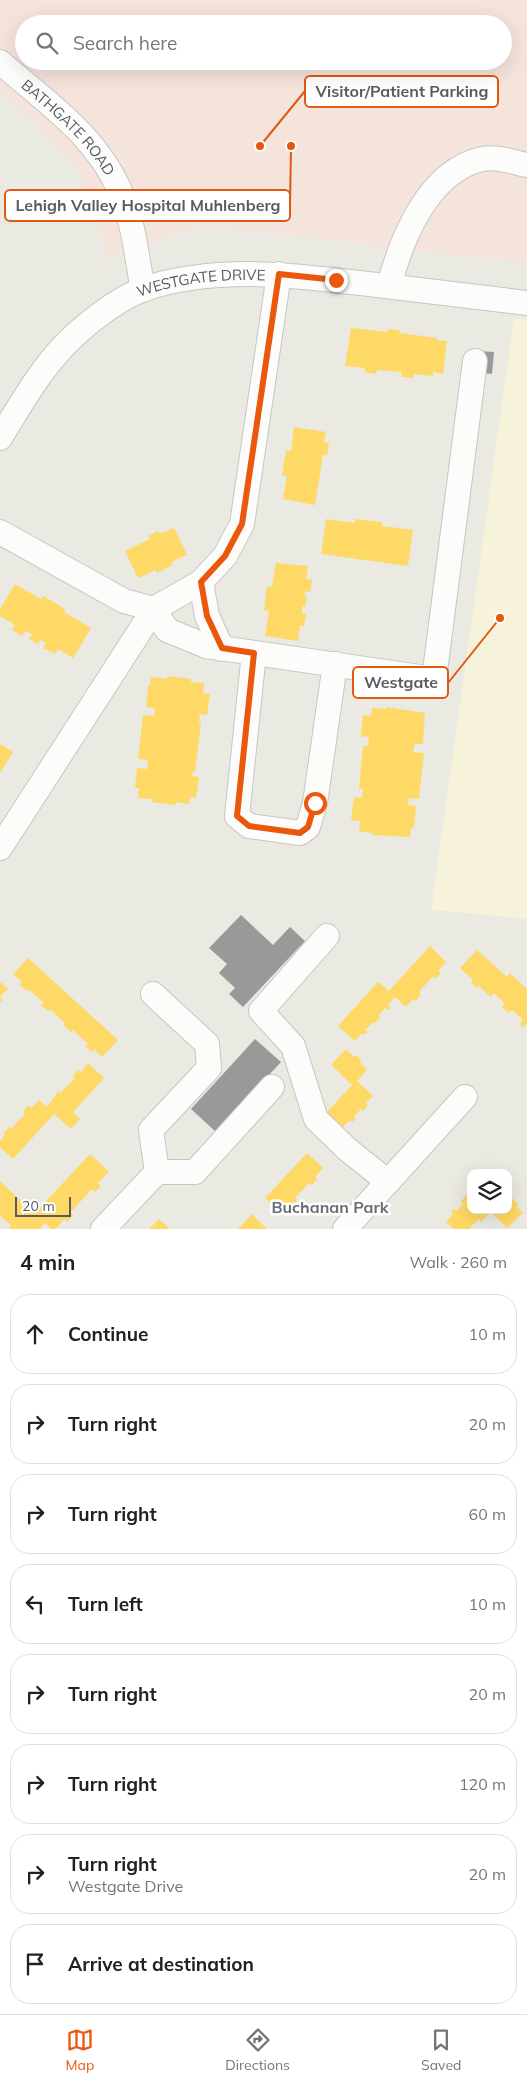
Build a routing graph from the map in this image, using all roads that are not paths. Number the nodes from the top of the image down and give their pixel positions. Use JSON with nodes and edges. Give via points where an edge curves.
{"nodes":[{"id":1,"x":0,"y":62,"type":"edge"},
{"id":2,"x":527,"y":165,"type":"edge"},
{"id":3,"x":279,"y":274,"type":"junction"},
{"id":4,"x":389,"y":286,"type":"junction"},
{"id":5,"x":143,"y":290,"type":"junction"},
{"id":6,"x":527,"y":302,"type":"edge"},
{"id":7,"x":475,"y":361,"type":"dead end"},
{"id":8,"x":0,"y":438,"type":"edge"},
{"id":9,"x":0,"y":532,"type":"edge"},
{"id":10,"x":201,"y":582,"type":"junction"},
{"id":11,"x":154,"y":609,"type":"junction"},
{"id":12,"x":222,"y":648,"type":"junction"},
{"id":13,"x":254,"y":653,"type":"junction"},
{"id":14,"x":335,"y":664,"type":"junction"},
{"id":15,"x":0,"y":848,"type":"edge"},
{"id":16,"x":327,"y":936,"type":"dead end"},
{"id":17,"x":153,"y":994,"type":"dead end"},
{"id":18,"x":272,"y":1087,"type":"dead end"},
{"id":19,"x":465,"y":1097,"type":"dead end"},
{"id":20,"x":157,"y":1172,"type":"junction"},
{"id":21,"x":388,"y":1182,"type":"junction"},
{"id":22,"x":103,"y":1229,"type":"edge"},
{"id":23,"x":345,"y":1229,"type":"edge"}],
"edges":[{"from":1,"to":5,"type":"street","name":"BATHGATE ROAD","via":[[77,128],[105,160],[125,204]]},
{"from":2,"to":4,"type":"street","via":[[482,159],[460,168],[439,184],[422,205],[409,230],[396,258]]},
{"from":3,"to":4,"type":"street","name":"WESTGATE DRIVE"},
{"from":3,"to":5,"type":"street","name":"WESTGATE DRIVE","via":[[200,277]]},
{"from":3,"to":10,"type":"street","via":[[242,524],[225,556]]},
{"from":4,"to":6,"type":"street","name":"WESTGATE DRIVE"},
{"from":5,"to":8,"type":"street","name":"WESTGATE DRIVE","via":[[94,320],[50,360]]},
{"from":7,"to":14,"type":"street","via":[[434,679]]},
{"from":9,"to":11,"type":"street","via":[[124,600]]},
{"from":10,"to":11,"type":"street"},
{"from":10,"to":12,"type":"street","via":[[207,616]]},
{"from":11,"to":12,"type":"street","via":[[167,630],[206,646]]},
{"from":11,"to":15,"type":"street"},
{"from":12,"to":13,"type":"street"},
{"from":13,"to":14,"type":"street"},
{"from":13,"to":14,"type":"street","via":[[237,816],[249,826],[300,833],[308,827],[315,803]]},
{"from":16,"to":21,"type":"street","via":[[261,1011],[293,1046],[316,1119]]},
{"from":17,"to":20,"type":"street","via":[[207,1044],[209,1068],[151,1130]]},
{"from":18,"to":20,"type":"street","via":[[194,1172]]},
{"from":19,"to":21,"type":"street"},
{"from":20,"to":22,"type":"street"},
{"from":21,"to":23,"type":"street"}]}
